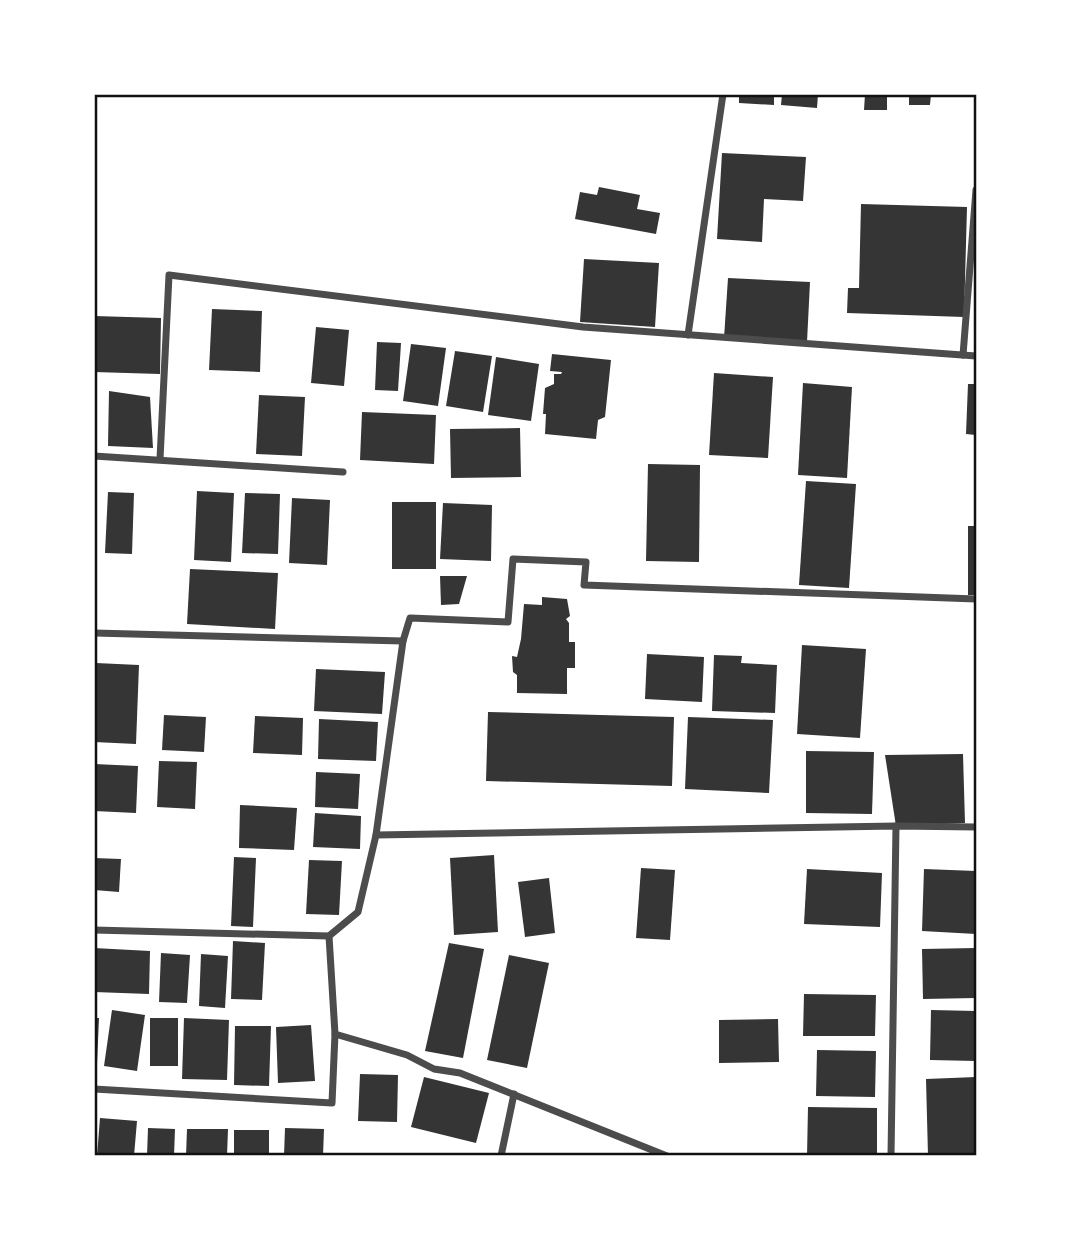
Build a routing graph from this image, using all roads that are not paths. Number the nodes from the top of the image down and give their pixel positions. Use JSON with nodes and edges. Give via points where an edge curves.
{"nodes":[{"id":1,"x":723,"y":94,"type":"edge"},
{"id":2,"x":976,"y":190,"type":"edge"},
{"id":3,"x":688,"y":335,"type":"junction"},
{"id":4,"x":963,"y":355,"type":"junction"},
{"id":5,"x":976,"y":356,"type":"edge"},
{"id":6,"x":94,"y":456,"type":"edge"},
{"id":7,"x":160,"y":459,"type":"junction"},
{"id":8,"x":343,"y":472,"type":"dead end"},
{"id":9,"x":976,"y":599,"type":"edge"},
{"id":10,"x":94,"y":633,"type":"edge"},
{"id":11,"x":403,"y":642,"type":"junction"},
{"id":12,"x":896,"y":825,"type":"junction"},
{"id":13,"x":976,"y":827,"type":"edge"},
{"id":14,"x":376,"y":835,"type":"junction"},
{"id":15,"x":94,"y":930,"type":"edge"},
{"id":16,"x":329,"y":936,"type":"junction"},
{"id":17,"x":335,"y":1034,"type":"junction"},
{"id":18,"x":94,"y":1089,"type":"edge"},
{"id":19,"x":514,"y":1094,"type":"junction"},
{"id":20,"x":501,"y":1156,"type":"edge"},
{"id":21,"x":667,"y":1156,"type":"edge"},
{"id":22,"x":891,"y":1156,"type":"edge"}],
"edges":[{"from":1,"to":3,"type":"street"},
{"from":2,"to":4,"type":"street"},
{"from":3,"to":4,"type":"street"},
{"from":3,"to":7,"type":"street","via":[[583,327],[169,275]]},
{"from":4,"to":5,"type":"street"},
{"from":6,"to":7,"type":"street"},
{"from":7,"to":8,"type":"street"},
{"from":9,"to":11,"type":"street","via":[[584,585],[586,562],[513,559],[508,622],[410,618]]},
{"from":10,"to":11,"type":"street"},
{"from":11,"to":14,"type":"street"},
{"from":12,"to":13,"type":"street"},
{"from":12,"to":14,"type":"street"},
{"from":12,"to":22,"type":"street"},
{"from":14,"to":16,"type":"street","via":[[358,912]]},
{"from":15,"to":16,"type":"street"},
{"from":16,"to":17,"type":"street"},
{"from":17,"to":18,"type":"street","via":[[332,1102]]},
{"from":17,"to":19,"type":"street"},
{"from":19,"to":20,"type":"street"},
{"from":19,"to":21,"type":"street"}]}
